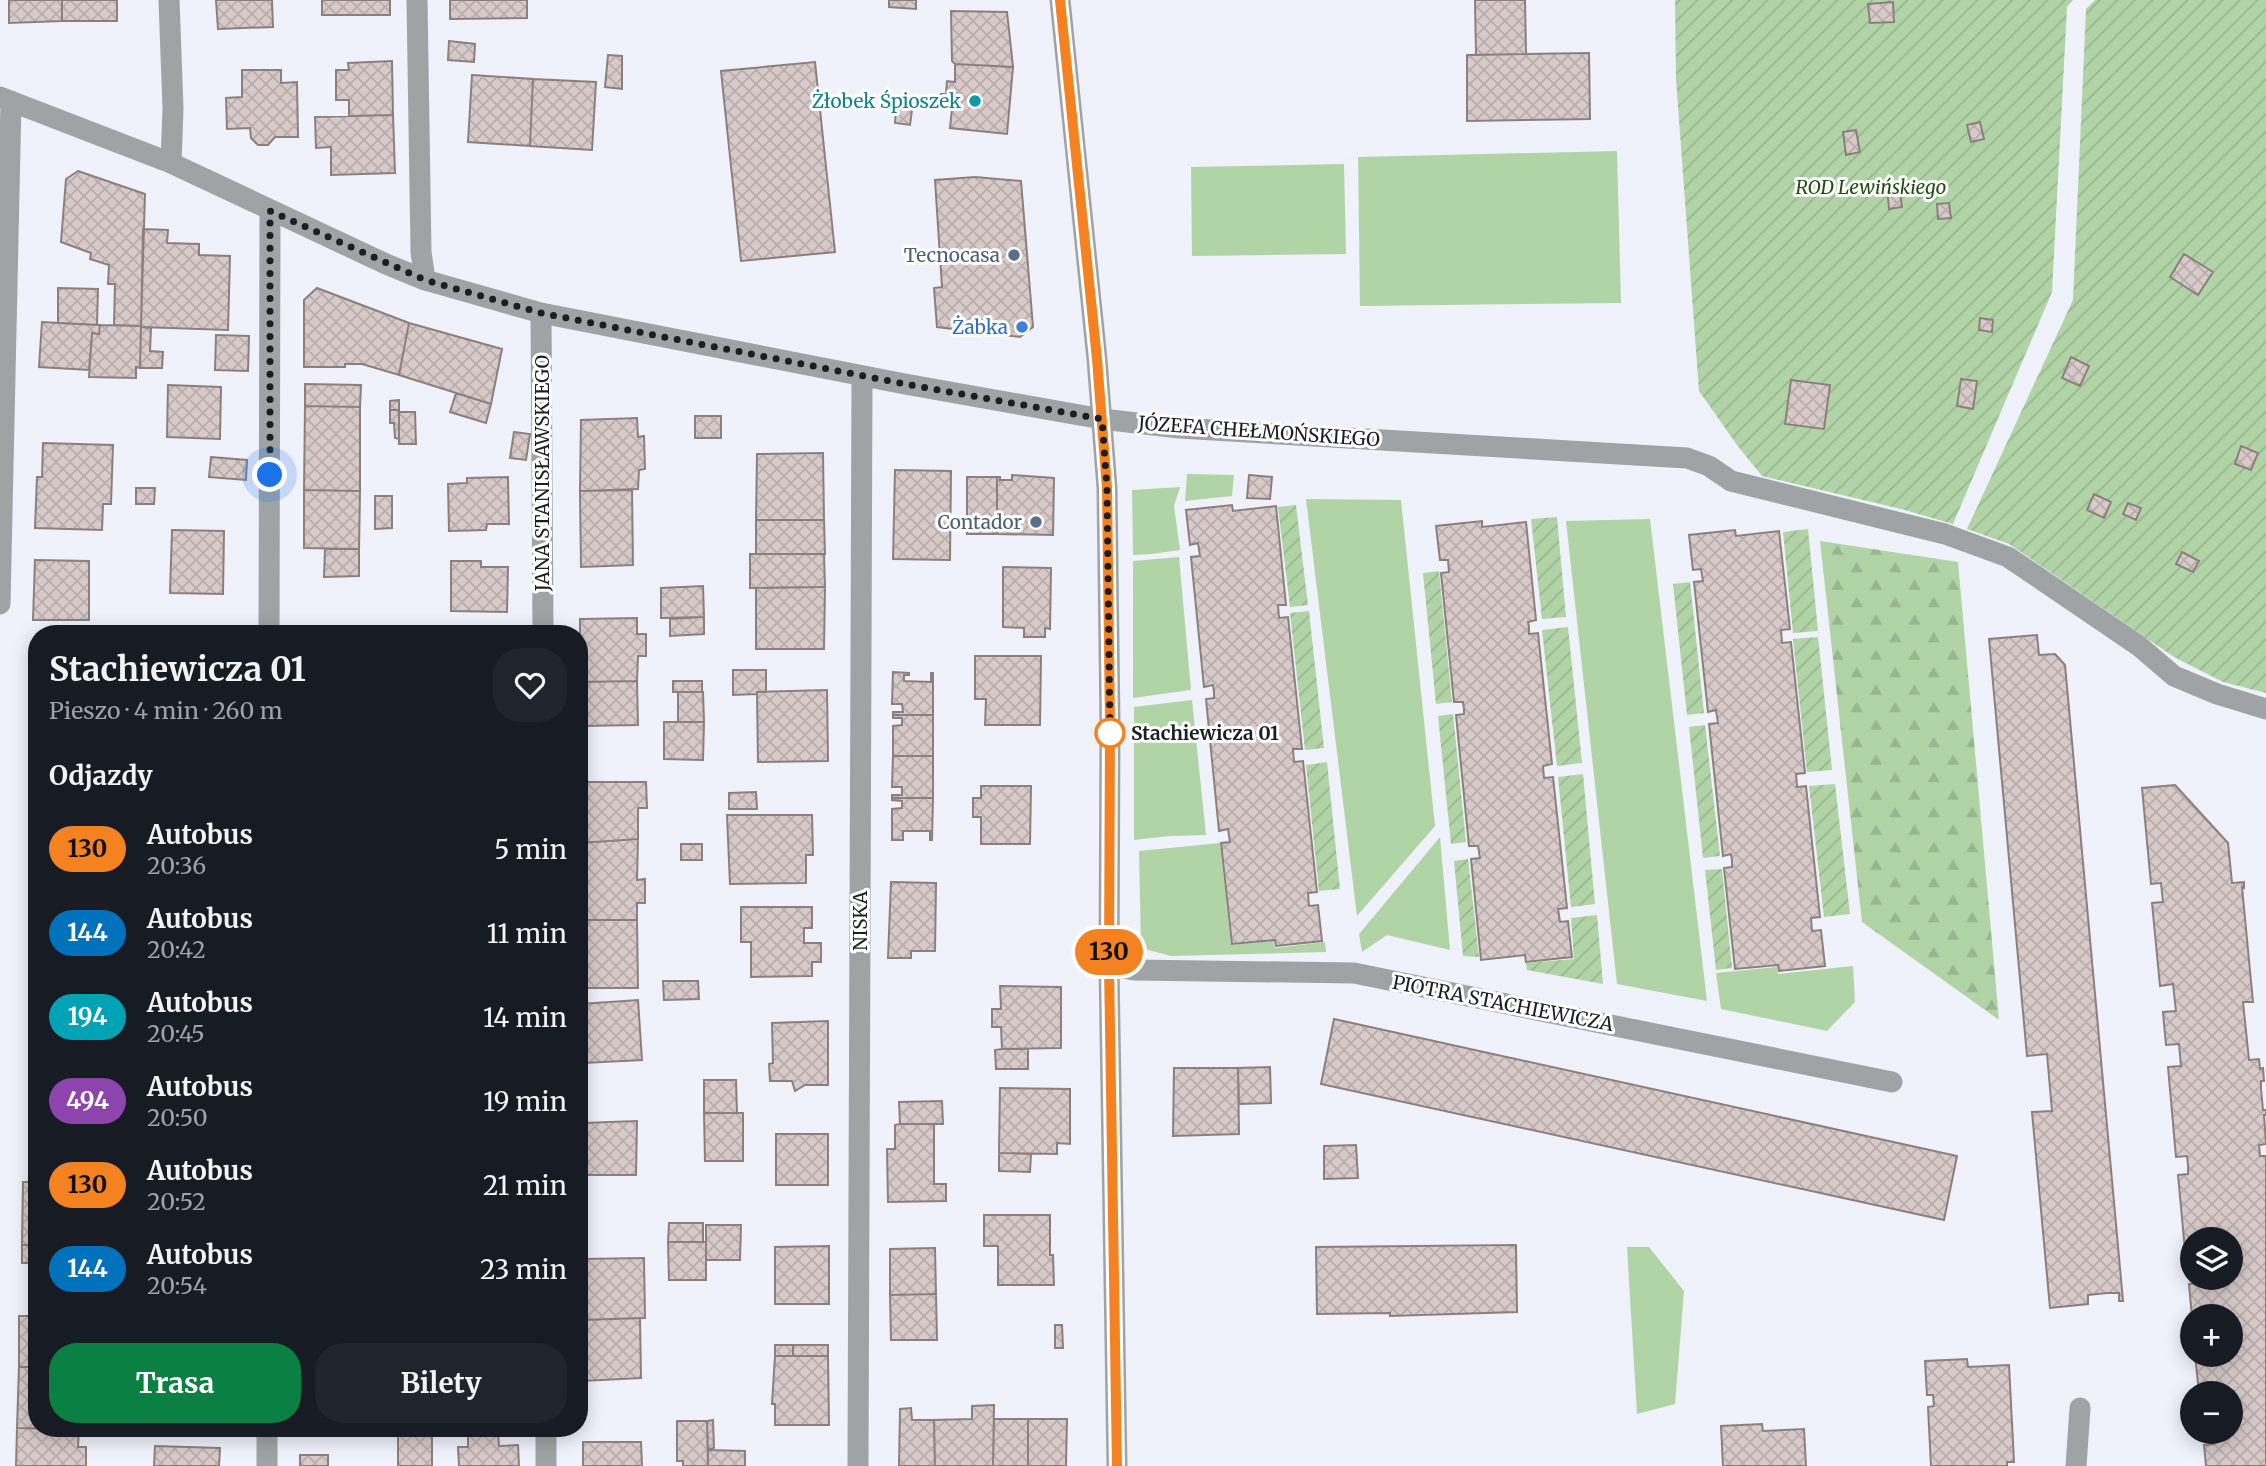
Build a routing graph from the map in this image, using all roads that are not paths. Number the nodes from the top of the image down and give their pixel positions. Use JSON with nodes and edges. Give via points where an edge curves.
{"nodes":[{"id":1,"x":169,"y":0,"type":"edge"},
{"id":2,"x":418,"y":0,"type":"edge"},
{"id":3,"x":1060,"y":0,"type":"edge"},
{"id":4,"x":6,"y":99,"type":"edge"},
{"id":5,"x":171,"y":163,"type":"junction"},
{"id":6,"x":270,"y":211,"type":"junction"},
{"id":7,"x":425,"y":280,"type":"junction"},
{"id":8,"x":541,"y":313,"type":"junction"},
{"id":9,"x":862,"y":376,"type":"junction"},
{"id":10,"x":1102,"y":419,"type":"junction"},
{"id":11,"x":0,"y":604,"type":"edge"},
{"id":12,"x":269,"y":625,"type":"edge"},
{"id":13,"x":543,"y":625,"type":"edge"},
{"id":14,"x":2266,"y":709,"type":"edge"},
{"id":15,"x":1109,"y":966,"type":"junction"},
{"id":16,"x":1892,"y":1082,"type":"dead end"},
{"id":17,"x":2080,"y":1408,"type":"dead end"},
{"id":18,"x":267,"y":1437,"type":"edge"},
{"id":19,"x":546,"y":1437,"type":"edge"},
{"id":20,"x":267,"y":1466,"type":"edge"},
{"id":21,"x":547,"y":1466,"type":"edge"},
{"id":22,"x":858,"y":1466,"type":"edge"},
{"id":23,"x":1117,"y":1466,"type":"edge"},
{"id":24,"x":2076,"y":1466,"type":"edge"}],
"edges":[{"from":1,"to":5,"type":"street"},
{"from":2,"to":7,"type":"street"},
{"from":3,"to":10,"type":"street"},
{"from":4,"to":5,"type":"street","name":"JÓZEFA CHEŁMOŃSKIEGO"},
{"from":4,"to":11,"type":"street"},
{"from":5,"to":6,"type":"street","name":"JÓZEFA CHEŁMOŃSKIEGO"},
{"from":6,"to":7,"type":"street","name":"JÓZEFA CHEŁMOŃSKIEGO"},
{"from":6,"to":12,"type":"street"},
{"from":7,"to":8,"type":"street","name":"JÓZEFA CHEŁMOŃSKIEGO"},
{"from":8,"to":9,"type":"street","name":"JÓZEFA CHEŁMOŃSKIEGO"},
{"from":8,"to":13,"type":"street","name":"JANA STANISŁAWSKIEGO"},
{"from":9,"to":10,"type":"street","name":"JÓZEFA CHEŁMOŃSKIEGO"},
{"from":9,"to":22,"type":"street","name":"NISKA"},
{"from":10,"to":14,"type":"street","name":"JÓZEFA CHEŁMOŃSKIEGO","via":[[1179,428],[1687,458],[1731,481],[1945,534],[2008,557],[2139,646],[2174,676]]},
{"from":10,"to":15,"type":"street","via":[[1107,488]]},
{"from":15,"to":16,"type":"street","name":"PIOTRA STACHIEWICZA","via":[[1354,973]]},
{"from":15,"to":23,"type":"street"},
{"from":17,"to":24,"type":"street"},
{"from":18,"to":20,"type":"street"},
{"from":19,"to":21,"type":"street"}]}
